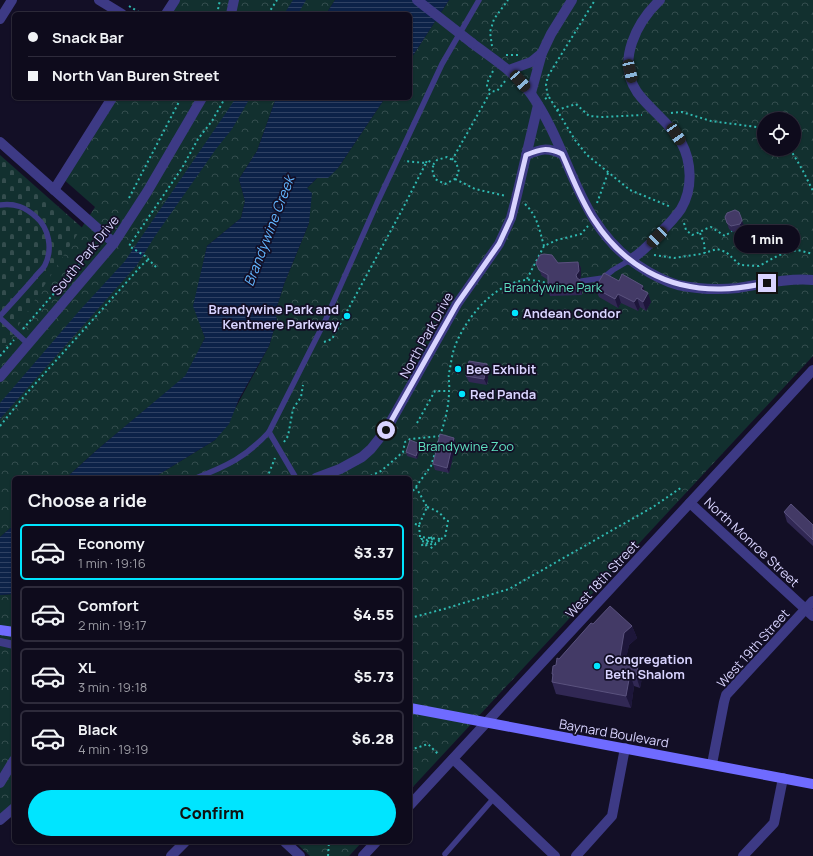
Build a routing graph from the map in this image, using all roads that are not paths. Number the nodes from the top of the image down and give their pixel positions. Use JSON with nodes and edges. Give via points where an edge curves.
{"nodes":[{"id":1,"x":12,"y":0,"type":"edge"},
{"id":2,"x":99,"y":0,"type":"edge"},
{"id":3,"x":175,"y":0,"type":"edge"},
{"id":4,"x":234,"y":0,"type":"edge"},
{"id":5,"x":417,"y":0,"type":"edge"},
{"id":6,"x":479,"y":0,"type":"edge"},
{"id":7,"x":572,"y":0,"type":"edge"},
{"id":8,"x":660,"y":0,"type":"edge"},
{"id":9,"x":119,"y":12,"type":"edge"},
{"id":10,"x":167,"y":12,"type":"edge"},
{"id":11,"x":231,"y":12,"type":"edge"},
{"id":12,"x":0,"y":18,"type":"edge"},
{"id":13,"x":542,"y":53,"type":"junction"},
{"id":14,"x":508,"y":75,"type":"junction"},
{"id":15,"x":531,"y":93,"type":"junction"},
{"id":16,"x":111,"y":100,"type":"edge"},
{"id":17,"x":201,"y":100,"type":"edge"},
{"id":18,"x":538,"y":104,"type":"junction"},
{"id":19,"x":0,"y":142,"type":"edge"},
{"id":20,"x":562,"y":154,"type":"junction"},
{"id":21,"x":526,"y":155,"type":"junction"},
{"id":22,"x":54,"y":190,"type":"junction"},
{"id":23,"x":0,"y":205,"type":"edge"},
{"id":24,"x":114,"y":243,"type":"junction"},
{"id":25,"x":630,"y":260,"type":"junction"},
{"id":26,"x":813,"y":280,"type":"edge"},
{"id":27,"x":582,"y":281,"type":"edge"},
{"id":28,"x":0,"y":317,"type":"edge"},
{"id":29,"x":28,"y":344,"type":"junction"},
{"id":30,"x":813,"y":370,"type":"edge"},
{"id":31,"x":0,"y":377,"type":"edge"},
{"id":32,"x":269,"y":432,"type":"junction"},
{"id":33,"x":201,"y":476,"type":"edge"},
{"id":34,"x":295,"y":476,"type":"edge"},
{"id":35,"x":321,"y":476,"type":"edge"},
{"id":36,"x":690,"y":503,"type":"junction"},
{"id":37,"x":813,"y":601,"type":"edge"},
{"id":38,"x":809,"y":613,"type":"edge"},
{"id":39,"x":0,"y":630,"type":"edge"},
{"id":40,"x":12,"y":632,"type":"edge"},
{"id":41,"x":0,"y":642,"type":"edge"},
{"id":42,"x":12,"y":645,"type":"edge"},
{"id":43,"x":412,"y":708,"type":"edge"},
{"id":44,"x":486,"y":722,"type":"junction"},
{"id":45,"x":625,"y":748,"type":"junction"},
{"id":46,"x":453,"y":759,"type":"junction"},
{"id":47,"x":12,"y":763,"type":"edge"},
{"id":48,"x":712,"y":764,"type":"junction"},
{"id":49,"x":783,"y":778,"type":"junction"},
{"id":50,"x":0,"y":783,"type":"edge"},
{"id":51,"x":813,"y":784,"type":"edge"},
{"id":52,"x":494,"y":798,"type":"junction"},
{"id":53,"x":412,"y":803,"type":"edge"},
{"id":54,"x":12,"y":810,"type":"edge"},
{"id":55,"x":0,"y":820,"type":"edge"},
{"id":56,"x":183,"y":844,"type":"edge"},
{"id":57,"x":287,"y":844,"type":"edge"},
{"id":58,"x":374,"y":844,"type":"edge"},
{"id":59,"x":445,"y":854,"type":"dead end"},
{"id":60,"x":171,"y":856,"type":"edge"},
{"id":61,"x":300,"y":856,"type":"edge"},
{"id":62,"x":363,"y":856,"type":"edge"},
{"id":63,"x":555,"y":856,"type":"edge"},
{"id":64,"x":576,"y":856,"type":"edge"},
{"id":65,"x":743,"y":856,"type":"edge"}],
"edges":[{"from":1,"to":12,"type":"street"},
{"from":2,"to":9,"type":"street"},
{"from":3,"to":10,"type":"street"},
{"from":4,"to":11,"type":"street"},
{"from":5,"to":14,"type":"street","bridge":true},
{"from":6,"to":32,"type":"lane","via":[[442,64],[325,321]]},
{"from":7,"to":13,"type":"street"},
{"from":8,"to":25,"type":"street","via":[[644,17],[628,59],[632,81],[637,91],[681,143],[689,166],[689,188],[678,212],[645,248]]},
{"from":13,"to":14,"type":"street"},
{"from":13,"to":15,"type":"street"},
{"from":14,"to":15,"type":"street"},
{"from":15,"to":18,"type":"street"},
{"from":16,"to":22,"type":"street"},
{"from":17,"to":24,"type":"street","name":"South Park Drive"},
{"from":18,"to":20,"type":"street"},
{"from":18,"to":21,"type":"street","name":"North Park Drive"},
{"from":19,"to":22,"type":"street"},
{"from":20,"to":21,"type":"street","via":[[545,149]]},
{"from":20,"to":25,"type":"street","via":[[594,220]]},
{"from":21,"to":35,"type":"street","name":"North Park Drive","via":[[511,218],[499,244],[457,304],[386,430],[362,457]]},
{"from":22,"to":24,"type":"street"},
{"from":23,"to":28,"type":"lane","via":[[11,203],[37,218],[47,230],[49,248],[45,265]]},
{"from":24,"to":29,"type":"street","name":"South Park Drive"},
{"from":25,"to":26,"type":"street","via":[[664,280],[692,287],[729,288],[791,280]]},
{"from":25,"to":27,"type":"lane","via":[[603,278]]},
{"from":28,"to":29,"type":"lane"},
{"from":29,"to":31,"type":"street","name":"South Park Drive"},
{"from":30,"to":36,"type":"street","name":"West 18th Street"},
{"from":32,"to":33,"type":"lane","via":[[257,445],[233,463]]},
{"from":32,"to":34,"type":"lane"},
{"from":36,"to":38,"type":"street","name":"North Monroe Street"},
{"from":36,"to":44,"type":"street","name":"West 18th Street"},
{"from":37,"to":38,"type":"street","name":"West 19th Street"},
{"from":38,"to":48,"type":"street","name":"West 19th Street","via":[[726,695]]},
{"from":39,"to":40,"type":"main road"},
{"from":41,"to":42,"type":"street"},
{"from":43,"to":44,"type":"main road","name":"Baynard Boulevard"},
{"from":44,"to":45,"type":"main road","name":"Baynard Boulevard"},
{"from":44,"to":46,"type":"street","name":"West 18th Street"},
{"from":45,"to":48,"type":"main road","name":"Baynard Boulevard"},
{"from":45,"to":64,"type":"street","via":[[612,816]]},
{"from":46,"to":52,"type":"street"},
{"from":46,"to":53,"type":"street","name":"West 18th Street"},
{"from":47,"to":50,"type":"street"},
{"from":48,"to":49,"type":"main road","name":"Baynard Boulevard"},
{"from":49,"to":51,"type":"main road","name":"Baynard Boulevard"},
{"from":49,"to":65,"type":"street","via":[[774,823]]},
{"from":52,"to":59,"type":"lane"},
{"from":52,"to":63,"type":"street"},
{"from":54,"to":55,"type":"street"},
{"from":56,"to":60,"type":"street"},
{"from":57,"to":61,"type":"street"},
{"from":58,"to":62,"type":"street"}]}
